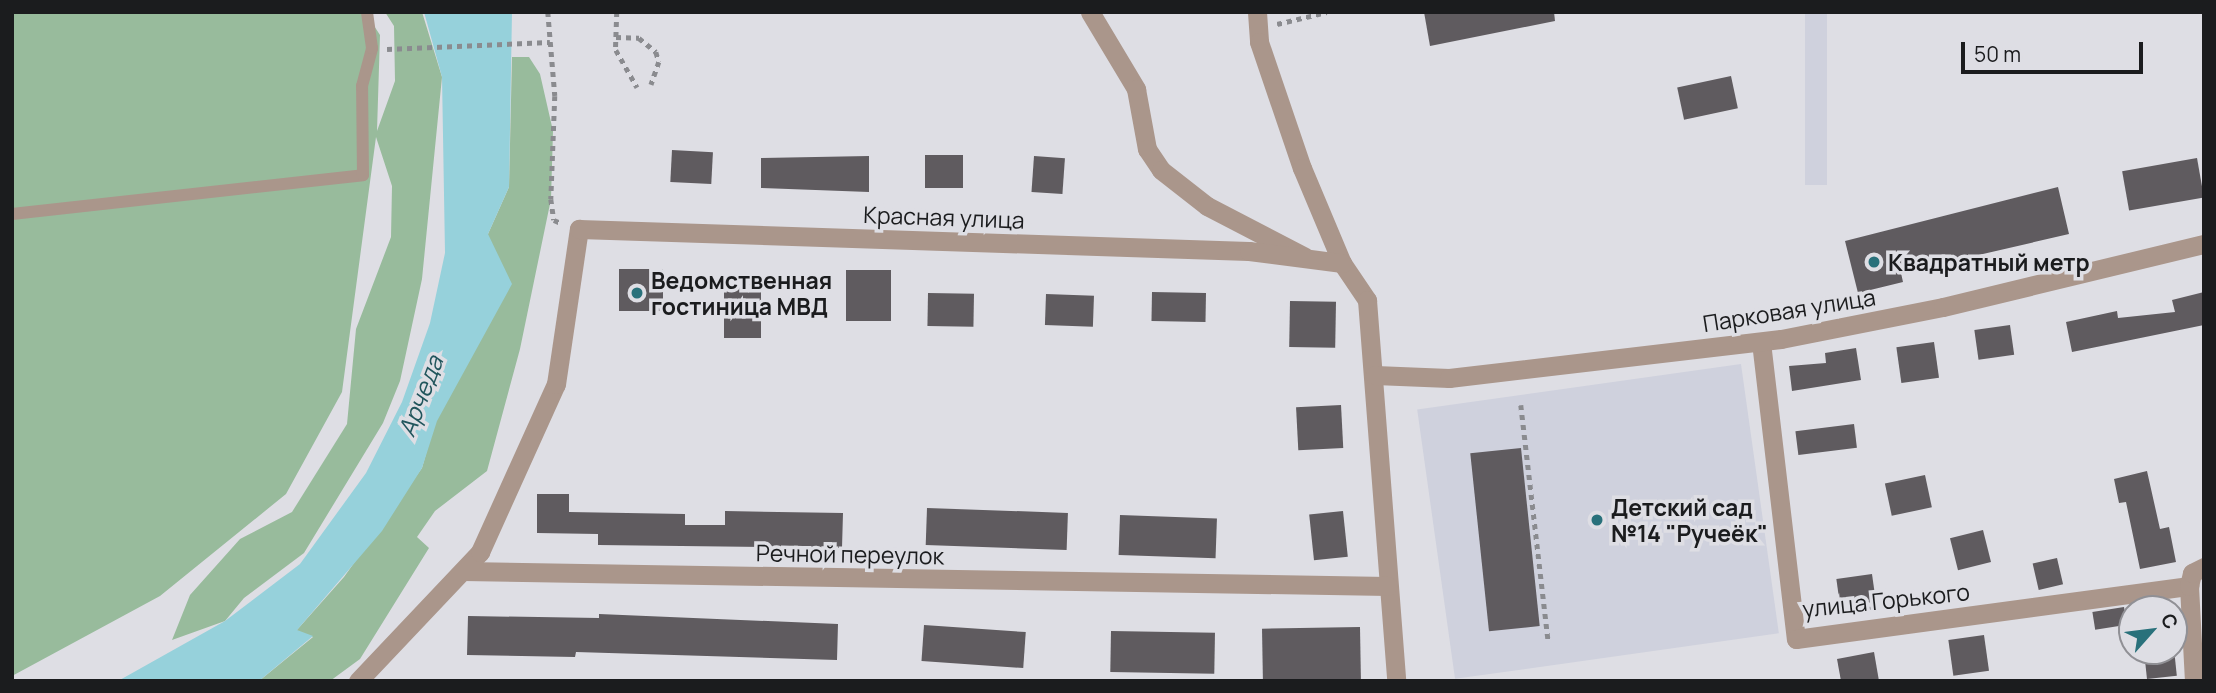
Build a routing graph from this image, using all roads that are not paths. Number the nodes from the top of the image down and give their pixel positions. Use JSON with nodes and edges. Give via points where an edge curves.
{"nodes":[{"id":1,"x":367,"y":12,"type":"edge"},
{"id":2,"x":1090,"y":12,"type":"edge"},
{"id":3,"x":1258,"y":20,"type":"edge"},
{"id":4,"x":12,"y":215,"type":"edge"},
{"id":5,"x":2204,"y":244,"type":"edge"},
{"id":6,"x":1308,"y":259,"type":"junction"},
{"id":7,"x":1342,"y":262,"type":"junction"},
{"id":8,"x":1761,"y":342,"type":"junction"},
{"id":9,"x":1375,"y":375,"type":"junction"},
{"id":10,"x":2204,"y":567,"type":"edge"},
{"id":11,"x":463,"y":571,"type":"junction"},
{"id":12,"x":1388,"y":586,"type":"junction"},
{"id":13,"x":2189,"y":586,"type":"junction"},
{"id":14,"x":358,"y":681,"type":"edge"},
{"id":15,"x":1396,"y":681,"type":"edge"},
{"id":16,"x":2194,"y":681,"type":"edge"}],
"edges":[{"from":1,"to":4,"type":"lane","via":[[372,48],[362,86],[363,176]]},
{"from":2,"to":6,"type":"street","via":[[1136,89],[1147,149],[1161,170],[1207,206],[1282,240]]},
{"from":3,"to":7,"type":"street","via":[[1302,168]]},
{"from":5,"to":8,"type":"street","name":"Парковая улица","via":[[1943,307]]},
{"from":6,"to":7,"type":"street","name":"Красная улица"},
{"from":6,"to":11,"type":"street","name":"Красная улица","via":[[1249,251],[579,229],[556,384],[480,552]]},
{"from":7,"to":9,"type":"street","via":[[1367,300]]},
{"from":8,"to":9,"type":"street","name":"Парковая улица","via":[[1448,378]]},
{"from":8,"to":13,"type":"street","name":"улица Горького","via":[[1796,639]]},
{"from":9,"to":12,"type":"street"},
{"from":10,"to":13,"type":"street","via":[[2192,573]]},
{"from":11,"to":12,"type":"street","name":"Речной переулок"},
{"from":11,"to":14,"type":"street"},
{"from":12,"to":15,"type":"street"},
{"from":13,"to":16,"type":"street"}]}
